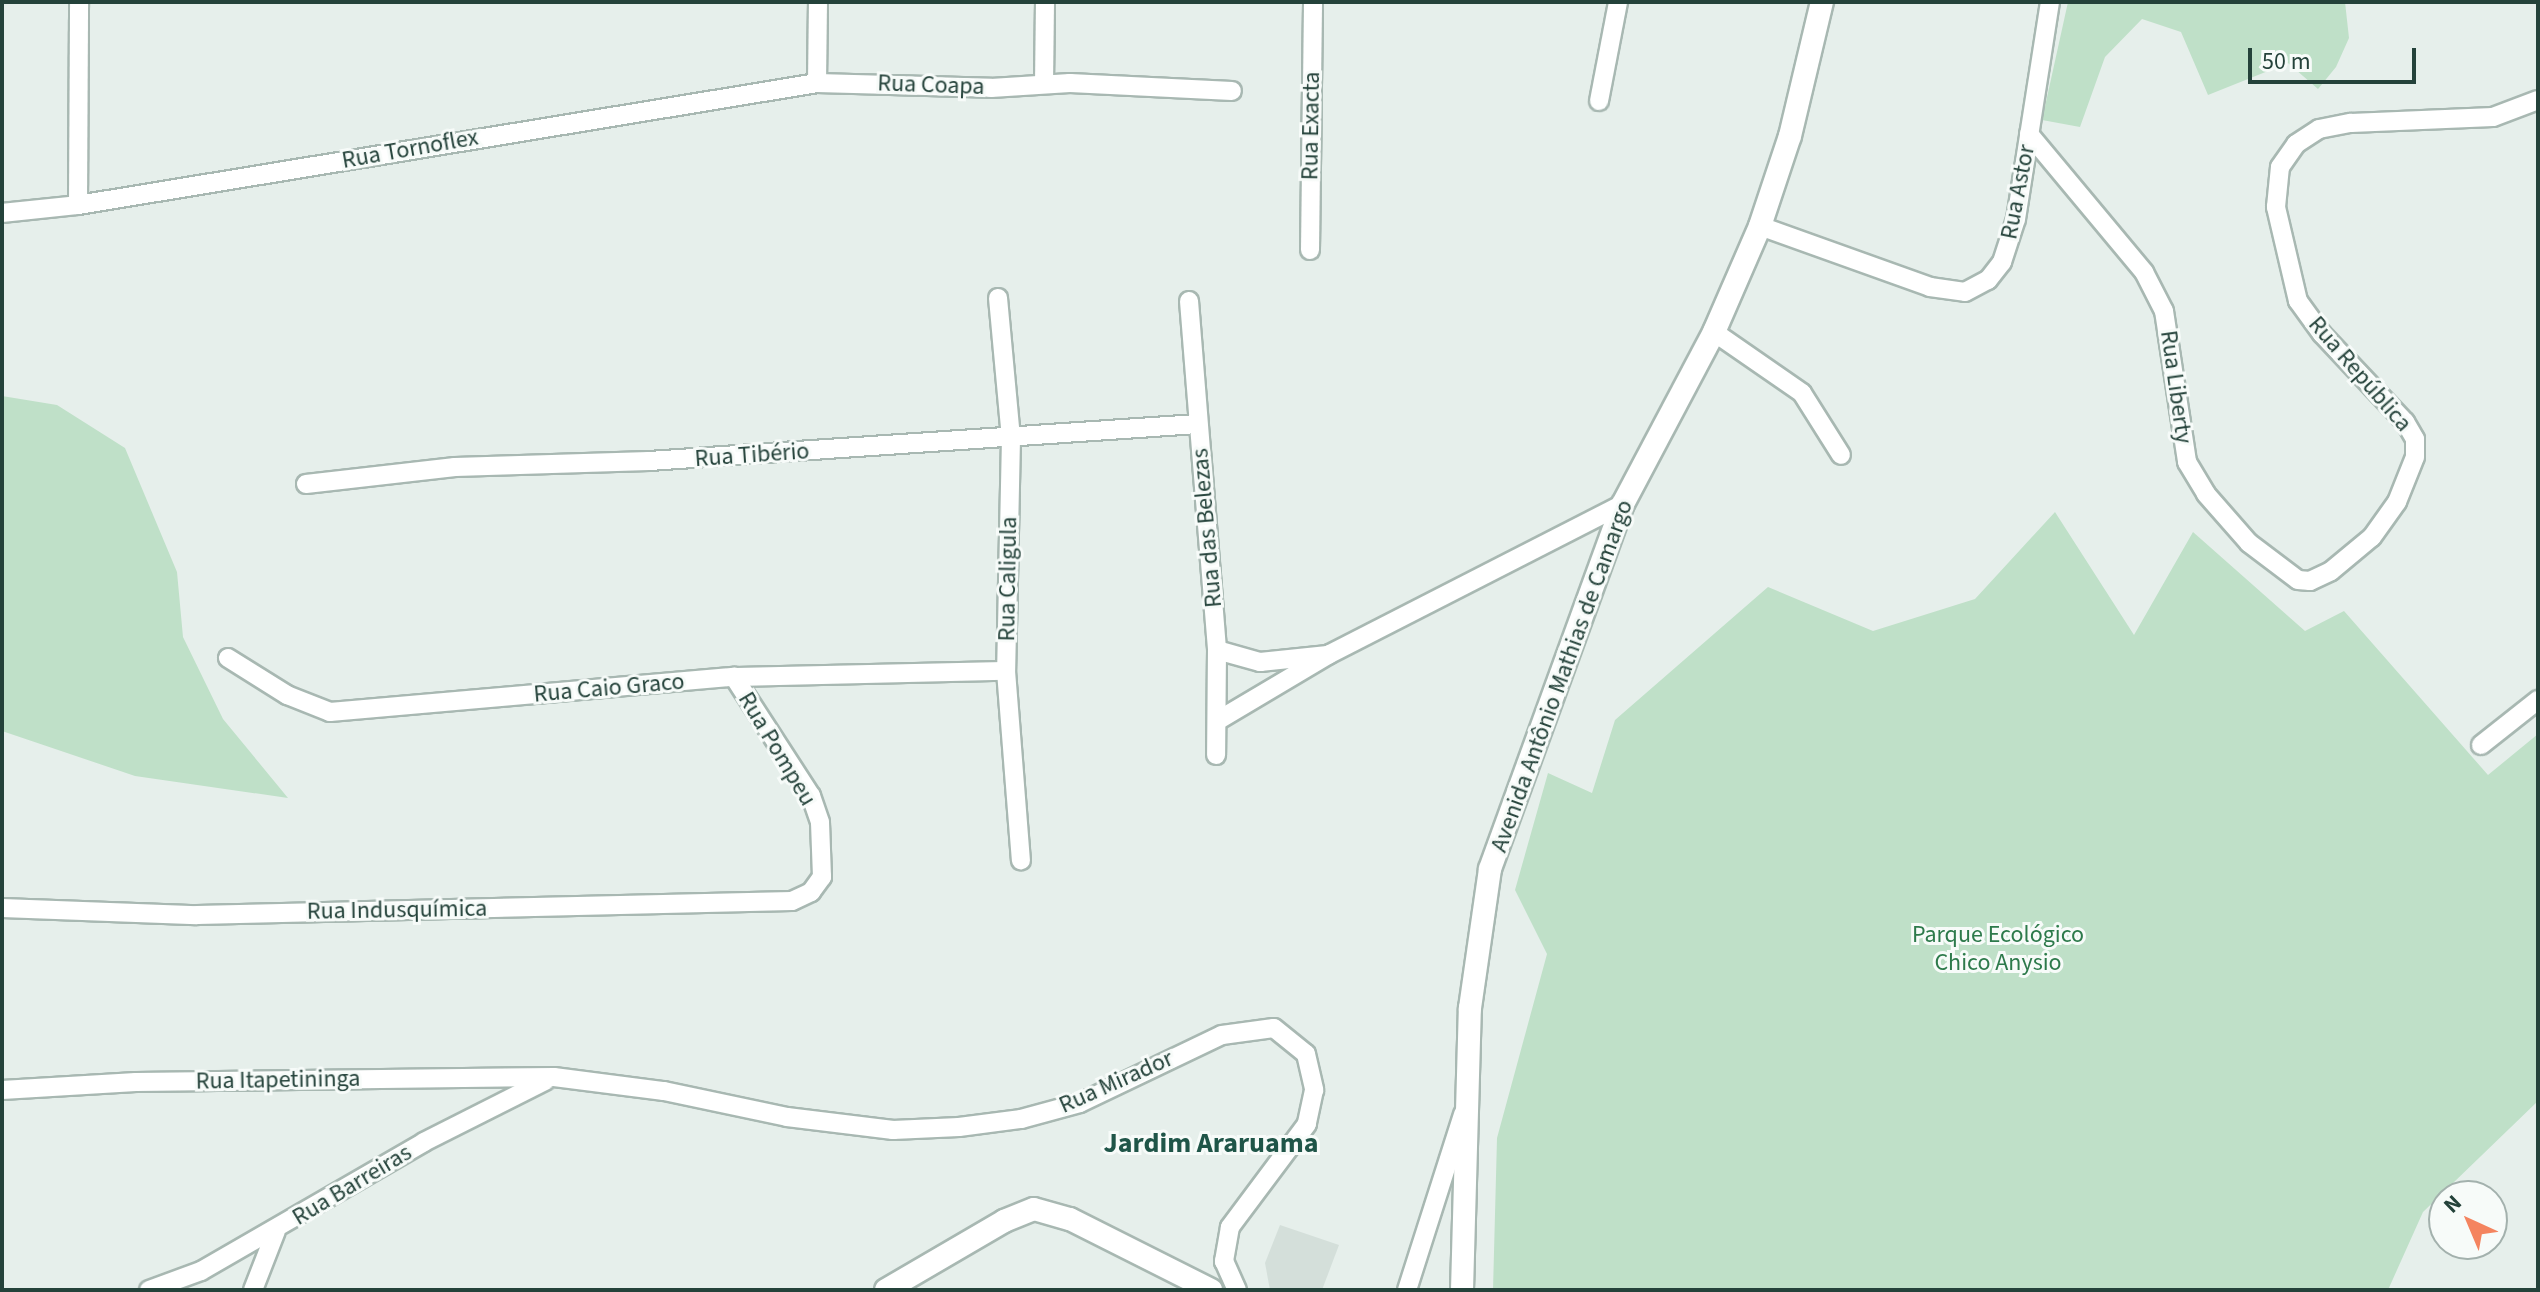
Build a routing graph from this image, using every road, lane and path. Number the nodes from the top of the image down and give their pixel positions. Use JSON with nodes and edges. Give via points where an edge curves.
{"nodes":[{"id":1,"x":79,"y":2,"type":"edge"},
{"id":2,"x":818,"y":2,"type":"edge"},
{"id":3,"x":1045,"y":2,"type":"edge"},
{"id":4,"x":1313,"y":2,"type":"edge"},
{"id":5,"x":1618,"y":2,"type":"edge"},
{"id":6,"x":1822,"y":2,"type":"edge"},
{"id":7,"x":2050,"y":2,"type":"edge"},
{"id":8,"x":817,"y":83,"type":"junction"},
{"id":9,"x":1044,"y":84,"type":"junction"},
{"id":10,"x":1232,"y":91,"type":"dead end"},
{"id":11,"x":2538,"y":100,"type":"edge"},
{"id":12,"x":1599,"y":101,"type":"dead end"},
{"id":13,"x":2029,"y":134,"type":"junction"},
{"id":14,"x":78,"y":205,"type":"junction"},
{"id":15,"x":2,"y":213,"type":"edge"},
{"id":16,"x":1760,"y":226,"type":"junction"},
{"id":17,"x":1310,"y":250,"type":"dead end"},
{"id":18,"x":998,"y":298,"type":"dead end"},
{"id":19,"x":1189,"y":301,"type":"dead end"},
{"id":20,"x":1714,"y":332,"type":"junction"},
{"id":21,"x":1198,"y":424,"type":"junction"},
{"id":22,"x":1011,"y":438,"type":"junction"},
{"id":23,"x":1841,"y":455,"type":"dead end"},
{"id":24,"x":306,"y":484,"type":"dead end"},
{"id":25,"x":1623,"y":504,"type":"junction"},
{"id":26,"x":2310,"y":581,"type":"joint"},
{"id":27,"x":1217,"y":650,"type":"junction"},
{"id":28,"x":1330,"y":654,"type":"junction"},
{"id":29,"x":228,"y":658,"type":"dead end"},
{"id":30,"x":1006,"y":671,"type":"junction"},
{"id":31,"x":734,"y":677,"type":"junction"},
{"id":32,"x":2538,"y":700,"type":"edge"},
{"id":33,"x":1217,"y":721,"type":"junction"},
{"id":34,"x":2481,"y":745,"type":"dead end"},
{"id":35,"x":1216,"y":755,"type":"dead end"},
{"id":36,"x":1021,"y":860,"type":"dead end"},
{"id":37,"x":792,"y":901,"type":"joint"},
{"id":38,"x":2,"y":908,"type":"edge"},
{"id":39,"x":554,"y":1077,"type":"junction"},
{"id":40,"x":2,"y":1090,"type":"edge"},
{"id":41,"x":1467,"y":1104,"type":"junction"},
{"id":42,"x":276,"y":1231,"type":"junction"},
{"id":43,"x":149,"y":1290,"type":"edge"},
{"id":44,"x":253,"y":1290,"type":"edge"},
{"id":45,"x":886,"y":1290,"type":"edge"},
{"id":46,"x":1211,"y":1290,"type":"edge"},
{"id":47,"x":1237,"y":1290,"type":"edge"},
{"id":48,"x":1407,"y":1290,"type":"edge"},
{"id":49,"x":1462,"y":1290,"type":"edge"}],
"edges":[{"from":1,"to":14,"type":"street"},
{"from":2,"to":8,"type":"street"},
{"from":3,"to":9,"type":"street"},
{"from":4,"to":17,"type":"street","name":"Rua Exacta"},
{"from":5,"to":12,"type":"street"},
{"from":6,"to":16,"type":"street","name":"Avenida Antônio Mathias de Camargo","via":[[1802,94]]},
{"from":7,"to":13,"type":"street","name":"Rua Astor"},
{"from":8,"to":9,"type":"street","name":"Rua Coapa"},
{"from":8,"to":14,"type":"street","name":"Rua Tornoflex"},
{"from":9,"to":10,"type":"street","name":"Rua Coapa"},
{"from":11,"to":26,"type":"street","name":"Rua República","via":[[2493,117],[2319,129],[2296,144],[2280,167],[2276,207],[2298,301],[2415,439],[2415,457],[2397,502],[2372,537]]},
{"from":13,"to":16,"type":"street","name":"Rua Astor","via":[[2016,219],[2002,262],[1988,280],[1965,292],[1930,287]]},
{"from":13,"to":26,"type":"street","name":"Rua Liberty","via":[[2144,272],[2164,311],[2187,462],[2206,494],[2249,543],[2298,580]]},
{"from":14,"to":15,"type":"street","name":"Rua Tornoflex"},
{"from":16,"to":20,"type":"street","name":"Avenida Antônio Mathias de Camargo"},
{"from":18,"to":22,"type":"street","name":"Rua Caligula"},
{"from":19,"to":21,"type":"street","name":"Rua das Belezas"},
{"from":20,"to":23,"type":"street","via":[[1802,393]]},
{"from":20,"to":25,"type":"street","name":"Avenida Antônio Mathias de Camargo"},
{"from":21,"to":22,"type":"street","name":"Rua Tibério"},
{"from":21,"to":27,"type":"street","name":"Rua das Belezas"},
{"from":22,"to":24,"type":"street","name":"Rua Tibério","via":[[649,461],[455,467]]},
{"from":22,"to":30,"type":"street","name":"Rua Caligula"},
{"from":25,"to":28,"type":"street"},
{"from":25,"to":41,"type":"street","name":"Avenida Antônio Mathias de Camargo","via":[[1490,869],[1470,1008]]},
{"from":27,"to":28,"type":"street","via":[[1260,662]]},
{"from":27,"to":33,"type":"street","name":"Rua das Belezas"},
{"from":28,"to":33,"type":"street"},
{"from":29,"to":31,"type":"street","name":"Rua Caio Graco","via":[[287,695],[330,712]]},
{"from":30,"to":31,"type":"street","name":"Rua Caio Graco"},
{"from":30,"to":36,"type":"street","name":"Rua Caligula"},
{"from":31,"to":37,"type":"street","name":"Rua Pompeu","via":[[811,796],[820,822],[822,877],[811,892]]},
{"from":32,"to":34,"type":"street"},
{"from":33,"to":35,"type":"street","name":"Rua das Belezas"},
{"from":37,"to":38,"type":"street","name":"Rua Indusquímica","via":[[197,915]]},
{"from":39,"to":40,"type":"street","name":"Rua Itapetininga","via":[[136,1082]]},
{"from":39,"to":42,"type":"street","name":"Rua Barreiras","via":[[424,1142]]},
{"from":39,"to":47,"type":"street","name":"Rua Mirador","via":[[817,1121],[893,1130],[959,1127],[1021,1119],[1080,1103],[1222,1035],[1274,1028],[1306,1054],[1314,1090],[1307,1124],[1230,1227],[1224,1261]]},
{"from":41,"to":48,"type":"street"},
{"from":41,"to":49,"type":"street","name":"Avenida Antônio Mathias de Camargo"},
{"from":42,"to":43,"type":"street","name":"Rua Barreiras","via":[[201,1271]]},
{"from":42,"to":44,"type":"street"},
{"from":45,"to":46,"type":"street","via":[[1034,1209],[1070,1219]]}]}
